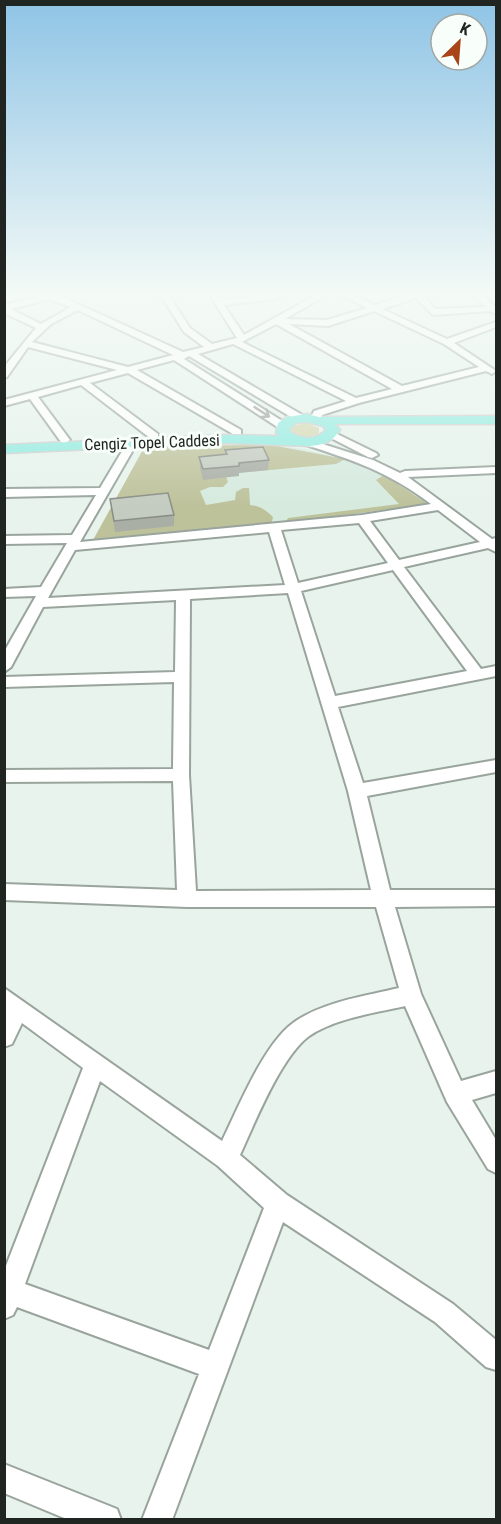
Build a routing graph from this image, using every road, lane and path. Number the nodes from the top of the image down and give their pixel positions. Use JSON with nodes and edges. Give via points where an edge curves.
{"nodes":[{"id":1,"x":111,"y":365,"type":"edge"},
{"id":2,"x":149,"y":365,"type":"edge"},
{"id":3,"x":197,"y":365,"type":"edge"},
{"id":4,"x":201,"y":365,"type":"edge"},
{"id":5,"x":286,"y":365,"type":"edge"},
{"id":6,"x":356,"y":365,"type":"edge"},
{"id":7,"x":483,"y":365,"type":"edge"},
{"id":8,"x":487,"y":368,"type":"junction"},
{"id":9,"x":130,"y":370,"type":"junction"},
{"id":10,"x":496,"y":374,"type":"edge"},
{"id":11,"x":84,"y":383,"type":"junction"},
{"id":12,"x":399,"y":389,"type":"junction"},
{"id":13,"x":33,"y":397,"type":"junction"},
{"id":14,"x":355,"y":401,"type":"junction"},
{"id":15,"x":4,"y":403,"type":"edge"},
{"id":16,"x":300,"y":418,"type":"junction"},
{"id":17,"x":319,"y":419,"type":"junction"},
{"id":18,"x":496,"y":420,"type":"edge"},
{"id":19,"x":496,"y":425,"type":"edge"},
{"id":20,"x":283,"y":428,"type":"junction"},
{"id":21,"x":237,"y":432,"type":"junction"},
{"id":22,"x":332,"y":432,"type":"junction"},
{"id":23,"x":154,"y":436,"type":"junction"},
{"id":24,"x":65,"y":440,"type":"junction"},
{"id":25,"x":4,"y":442,"type":"edge"},
{"id":26,"x":303,"y":442,"type":"junction"},
{"id":27,"x":132,"y":443,"type":"junction"},
{"id":28,"x":4,"y":449,"type":"edge"},
{"id":29,"x":496,"y":471,"type":"edge"},
{"id":30,"x":407,"y":479,"type":"junction"},
{"id":31,"x":102,"y":491,"type":"junction"},
{"id":32,"x":4,"y":493,"type":"edge"},
{"id":33,"x":442,"y":507,"type":"junction"},
{"id":34,"x":362,"y":519,"type":"junction"},
{"id":35,"x":274,"y":528,"type":"junction"},
{"id":36,"x":4,"y":540,"type":"edge"},
{"id":37,"x":73,"y":543,"type":"junction"},
{"id":38,"x":494,"y":545,"type":"edge"},
{"id":39,"x":396,"y":565,"type":"junction"},
{"id":40,"x":292,"y":589,"type":"junction"},
{"id":41,"x":4,"y":592,"type":"edge"},
{"id":42,"x":183,"y":595,"type":"junction"},
{"id":43,"x":41,"y":597,"type":"junction"},
{"id":44,"x":6,"y":660,"type":"edge"},
{"id":45,"x":496,"y":671,"type":"edge"},
{"id":46,"x":477,"y":674,"type":"junction"},
{"id":47,"x":182,"y":677,"type":"junction"},
{"id":48,"x":4,"y":682,"type":"edge"},
{"id":49,"x":329,"y":703,"type":"junction"},
{"id":50,"x":496,"y":766,"type":"edge"},
{"id":51,"x":181,"y":775,"type":"junction"},
{"id":52,"x":4,"y":776,"type":"edge"},
{"id":53,"x":357,"y":791,"type":"junction"},
{"id":54,"x":4,"y":892,"type":"edge"},
{"id":55,"x":496,"y":898,"type":"edge"},
{"id":56,"x":187,"y":899,"type":"junction"},
{"id":57,"x":383,"y":899,"type":"junction"},
{"id":58,"x":411,"y":995,"type":"junction"},
{"id":59,"x":11,"y":1003,"type":"edge"},
{"id":60,"x":4,"y":1037,"type":"edge"},
{"id":61,"x":95,"y":1065,"type":"junction"},
{"id":62,"x":496,"y":1082,"type":"edge"},
{"id":63,"x":455,"y":1094,"type":"junction"},
{"id":64,"x":225,"y":1158,"type":"junction"},
{"id":65,"x":496,"y":1161,"type":"edge"},
{"id":66,"x":278,"y":1204,"type":"junction"},
{"id":67,"x":7,"y":1299,"type":"edge"},
{"id":68,"x":496,"y":1357,"type":"edge"},
{"id":69,"x":215,"y":1366,"type":"junction"},
{"id":70,"x":4,"y":1478,"type":"edge"},
{"id":71,"x":72,"y":1512,"type":"edge"},
{"id":72,"x":106,"y":1520,"type":"edge"},
{"id":73,"x":157,"y":1520,"type":"edge"}],
"edges":[{"from":1,"to":9,"type":"street"},
{"from":2,"to":9,"type":"street"},
{"from":3,"to":20,"type":"street","one_way":true},
{"from":4,"to":16,"type":"street"},
{"from":5,"to":14,"type":"street"},
{"from":6,"to":12,"type":"street"},
{"from":7,"to":8,"type":"street"},
{"from":8,"to":10,"type":"street"},
{"from":8,"to":12,"type":"street"},
{"from":9,"to":11,"type":"street"},
{"from":9,"to":21,"type":"street"},
{"from":11,"to":13,"type":"street"},
{"from":11,"to":23,"type":"street"},
{"from":12,"to":14,"type":"street"},
{"from":13,"to":15,"type":"street"},
{"from":13,"to":24,"type":"street"},
{"from":14,"to":17,"type":"street","via":[[318,413]]},
{"from":16,"to":17,"type":"main road"},
{"from":16,"to":20,"type":"main road"},
{"from":17,"to":18,"type":"main road"},
{"from":17,"to":22,"type":"main road","via":[[328,423]]},
{"from":19,"to":22,"type":"main road","via":[[374,424]]},
{"from":20,"to":21,"type":"main road","name":"Cengiz Topel Caddesi"},
{"from":20,"to":26,"type":"main road","via":[[287,437]]},
{"from":21,"to":23,"type":"main road","name":"Cengiz Topel Caddesi"},
{"from":22,"to":26,"type":"main road","via":[[322,440]]},
{"from":22,"to":30,"type":"street"},
{"from":23,"to":24,"type":"main road","name":"Cengiz Topel Caddesi"},
{"from":24,"to":25,"type":"main road","name":"Cengiz Topel Caddesi"},
{"from":26,"to":27,"type":"main road","name":"Cengiz Topel Caddesi","via":[[256,439]]},
{"from":26,"to":30,"type":"street","via":[[369,462]]},
{"from":27,"to":28,"type":"main road","name":"Cengiz Topel Caddesi"},
{"from":27,"to":31,"type":"street"},
{"from":29,"to":30,"type":"street"},
{"from":30,"to":33,"type":"street"},
{"from":31,"to":32,"type":"street"},
{"from":31,"to":37,"type":"street"},
{"from":33,"to":34,"type":"street"},
{"from":33,"to":38,"type":"street"},
{"from":34,"to":35,"type":"street"},
{"from":34,"to":39,"type":"street"},
{"from":35,"to":37,"type":"street"},
{"from":35,"to":40,"type":"street"},
{"from":36,"to":37,"type":"street"},
{"from":37,"to":43,"type":"street"},
{"from":38,"to":39,"type":"street"},
{"from":39,"to":40,"type":"street"},
{"from":39,"to":46,"type":"street"},
{"from":40,"to":42,"type":"street"},
{"from":40,"to":49,"type":"street"},
{"from":41,"to":43,"type":"street"},
{"from":42,"to":43,"type":"street"},
{"from":42,"to":47,"type":"street"},
{"from":43,"to":44,"type":"street"},
{"from":45,"to":46,"type":"street"},
{"from":46,"to":49,"type":"street"},
{"from":47,"to":48,"type":"street"},
{"from":47,"to":51,"type":"street"},
{"from":49,"to":53,"type":"street"},
{"from":50,"to":53,"type":"street"},
{"from":51,"to":52,"type":"street"},
{"from":51,"to":56,"type":"street"},
{"from":53,"to":57,"type":"street"},
{"from":54,"to":56,"type":"street"},
{"from":55,"to":57,"type":"street"},
{"from":56,"to":57,"type":"street"},
{"from":57,"to":58,"type":"street"},
{"from":58,"to":63,"type":"street"},
{"from":58,"to":64,"type":"street","via":[[344,1012],[302,1029],[285,1044]]},
{"from":59,"to":60,"type":"street"},
{"from":59,"to":61,"type":"street"},
{"from":61,"to":64,"type":"street"},
{"from":61,"to":67,"type":"street"},
{"from":62,"to":63,"type":"street"},
{"from":63,"to":65,"type":"street"},
{"from":64,"to":66,"type":"street"},
{"from":66,"to":68,"type":"street","via":[[444,1313]]},
{"from":66,"to":69,"type":"street"},
{"from":67,"to":69,"type":"street"},
{"from":69,"to":73,"type":"street"},
{"from":70,"to":71,"type":"street"},
{"from":71,"to":72,"type":"street"}]}
